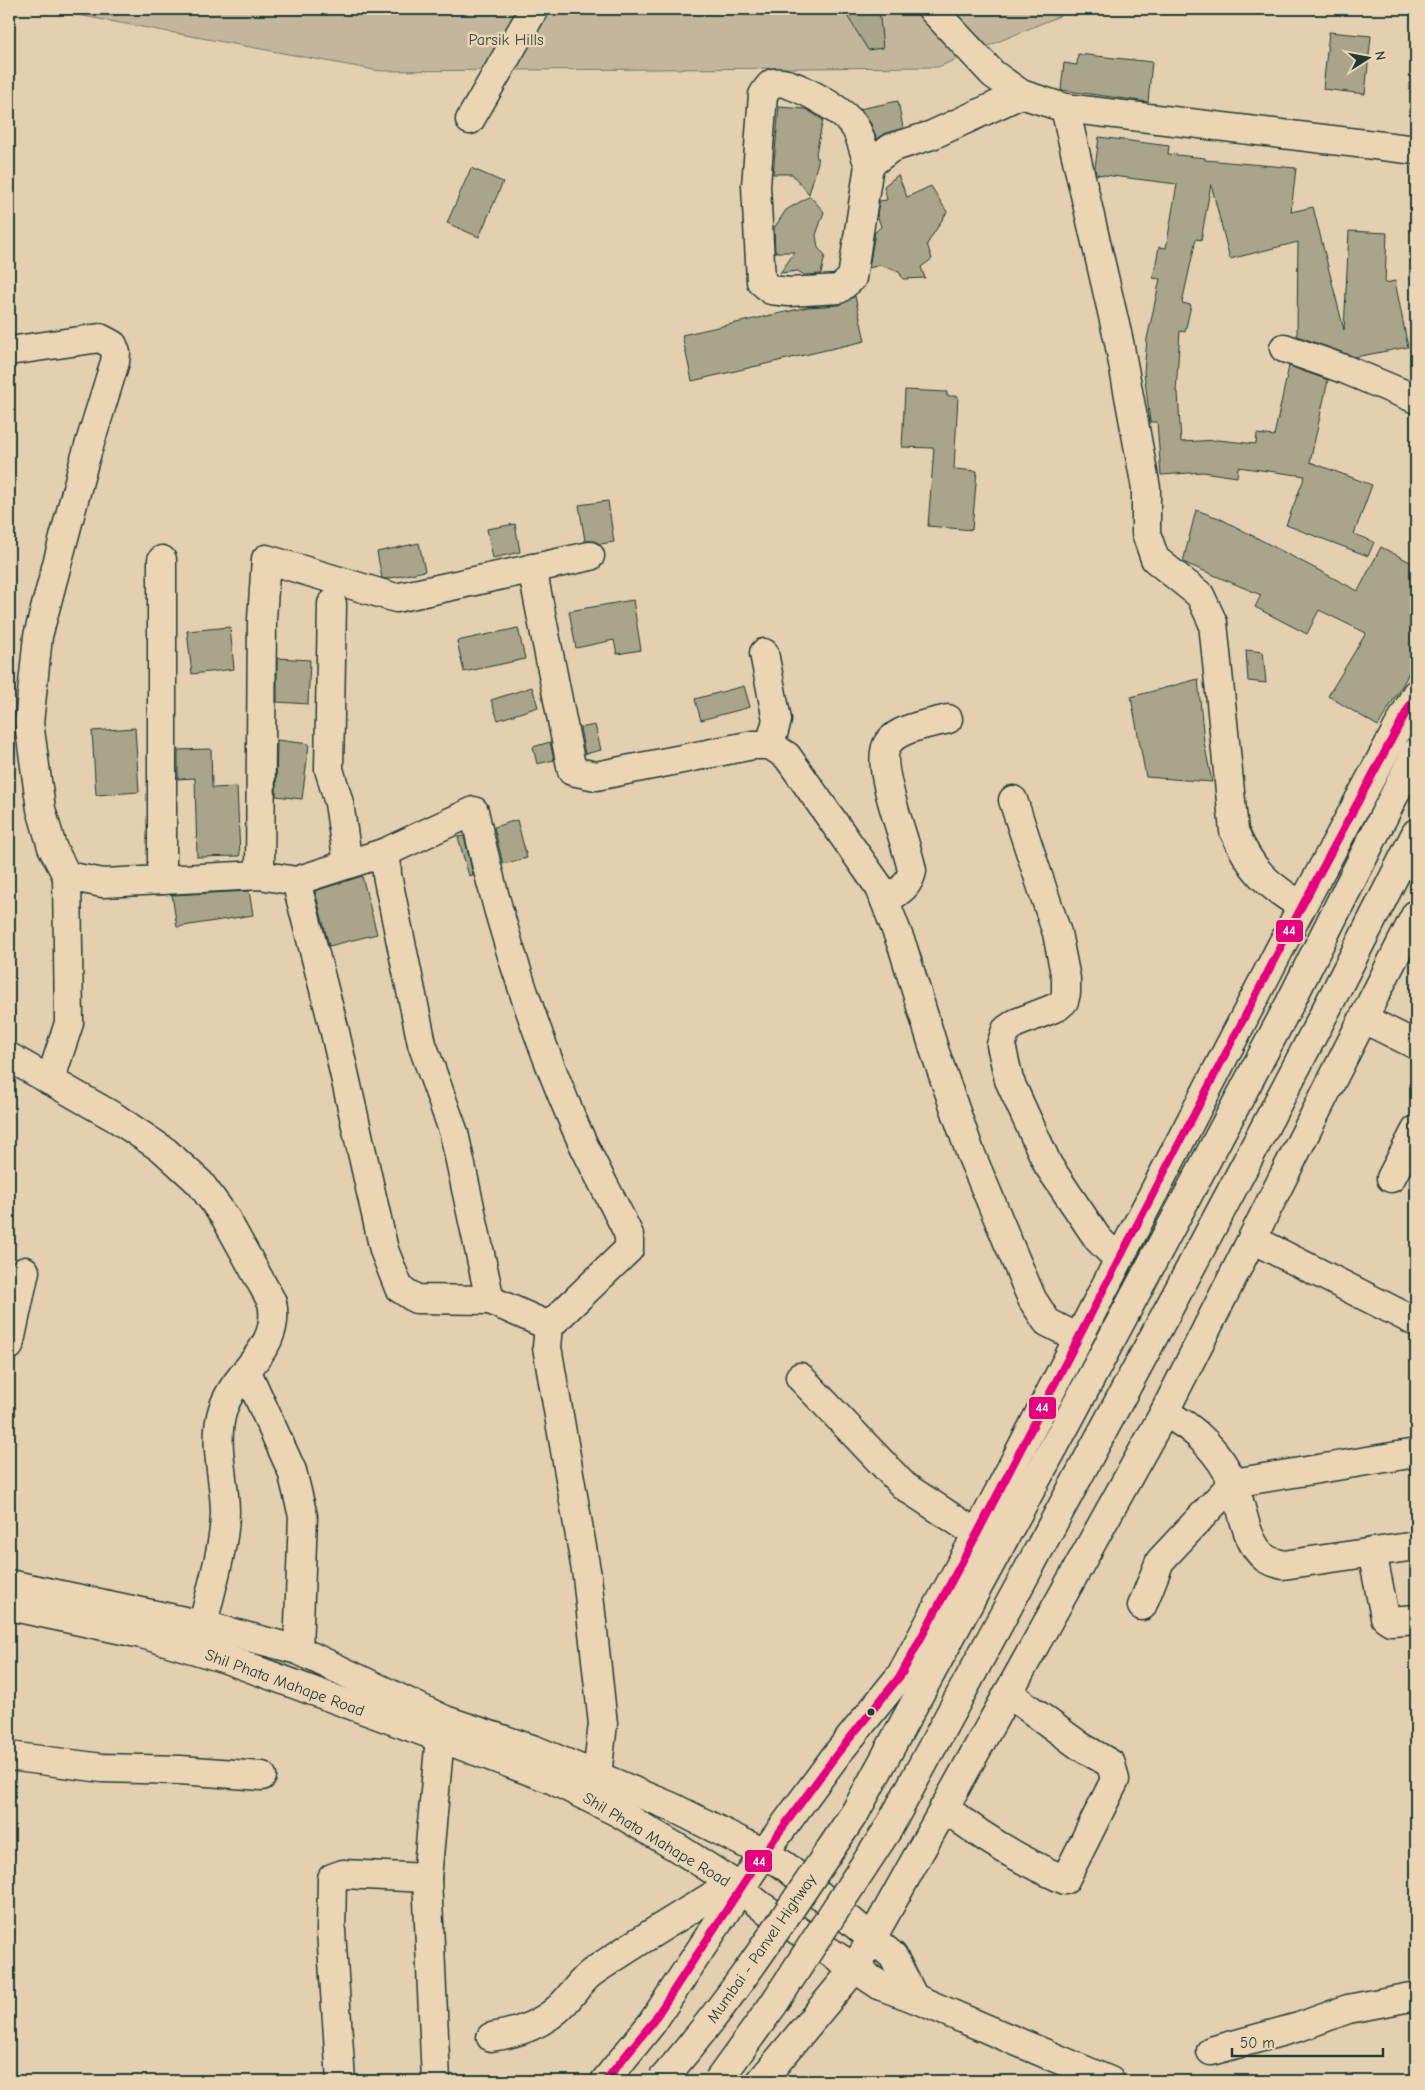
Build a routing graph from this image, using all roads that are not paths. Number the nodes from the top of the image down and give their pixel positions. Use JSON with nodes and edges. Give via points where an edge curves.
{"nodes":[{"id":1,"x":534,"y":9,"type":"edge"},
{"id":2,"x":932,"y":9,"type":"edge"},
{"id":3,"x":1021,"y":94,"type":"junction"},
{"id":4,"x":1066,"y":108,"type":"junction"},
{"id":5,"x":470,"y":120,"type":"dead end"},
{"id":6,"x":1416,"y":150,"type":"edge"},
{"id":7,"x":869,"y":165,"type":"junction"},
{"id":8,"x":1284,"y":348,"type":"dead end"},
{"id":9,"x":9,"y":351,"type":"edge"},
{"id":10,"x":1416,"y":399,"type":"edge"},
{"id":11,"x":590,"y":556,"type":"dead end"},
{"id":12,"x":162,"y":560,"type":"dead end"},
{"id":13,"x":532,"y":568,"type":"junction"},
{"id":14,"x":332,"y":604,"type":"dead end"},
{"id":15,"x":764,"y":653,"type":"dead end"},
{"id":16,"x":1416,"y":694,"type":"edge"},
{"id":17,"x":948,"y":719,"type":"dead end"},
{"id":18,"x":770,"y":745,"type":"junction"},
{"id":19,"x":1416,"y":752,"type":"edge"},
{"id":20,"x":1014,"y":800,"type":"dead end"},
{"id":21,"x":1416,"y":833,"type":"edge"},
{"id":22,"x":386,"y":852,"type":"junction"},
{"id":23,"x":348,"y":864,"type":"junction"},
{"id":24,"x":260,"y":875,"type":"junction"},
{"id":25,"x":67,"y":876,"type":"junction"},
{"id":26,"x":162,"y":880,"type":"junction"},
{"id":27,"x":296,"y":881,"type":"junction"},
{"id":28,"x":885,"y":900,"type":"junction"},
{"id":29,"x":1302,"y":906,"type":"junction"},
{"id":30,"x":1416,"y":914,"type":"edge"},
{"id":31,"x":1364,"y":1019,"type":"junction"},
{"id":32,"x":1416,"y":1045,"type":"edge"},
{"id":33,"x":9,"y":1057,"type":"edge"},
{"id":34,"x":50,"y":1081,"type":"junction"},
{"id":35,"x":1416,"y":1130,"type":"edge"},
{"id":36,"x":1391,"y":1178,"type":"dead end"},
{"id":37,"x":1252,"y":1240,"type":"junction"},
{"id":38,"x":1118,"y":1259,"type":"junction"},
{"id":39,"x":25,"y":1271,"type":"dead end"},
{"id":40,"x":490,"y":1300,"type":"junction"},
{"id":41,"x":1416,"y":1322,"type":"edge"},
{"id":42,"x":549,"y":1326,"type":"junction"},
{"id":43,"x":1078,"y":1338,"type":"junction"},
{"id":44,"x":9,"y":1346,"type":"edge"},
{"id":45,"x":247,"y":1372,"type":"junction"},
{"id":46,"x":800,"y":1377,"type":"dead end"},
{"id":47,"x":1164,"y":1413,"type":"junction"},
{"id":48,"x":1416,"y":1453,"type":"edge"},
{"id":49,"x":1233,"y":1483,"type":"junction"},
{"id":50,"x":977,"y":1534,"type":"junction"},
{"id":51,"x":1416,"y":1546,"type":"edge"},
{"id":52,"x":1372,"y":1552,"type":"junction"},
{"id":53,"x":9,"y":1584,"type":"edge"},
{"id":54,"x":9,"y":1606,"type":"edge"},
{"id":55,"x":1142,"y":1606,"type":"dead end"},
{"id":56,"x":1416,"y":1619,"type":"edge"},
{"id":57,"x":202,"y":1625,"type":"junction"},
{"id":58,"x":298,"y":1650,"type":"junction"},
{"id":59,"x":1008,"y":1693,"type":"junction"},
{"id":60,"x":442,"y":1729,"type":"junction"},
{"id":61,"x":9,"y":1756,"type":"edge"},
{"id":62,"x":597,"y":1775,"type":"junction"},
{"id":63,"x":262,"y":1776,"type":"dead end"},
{"id":64,"x":944,"y":1807,"type":"junction"},
{"id":65,"x":764,"y":1853,"type":"junction"},
{"id":66,"x":427,"y":1878,"type":"junction"},
{"id":67,"x":737,"y":1886,"type":"junction"},
{"id":68,"x":872,"y":1938,"type":"junction"},
{"id":69,"x":854,"y":1968,"type":"junction"},
{"id":70,"x":1416,"y":1996,"type":"edge"},
{"id":71,"x":914,"y":1998,"type":"junction"},
{"id":72,"x":491,"y":2037,"type":"dead end"},
{"id":73,"x":1211,"y":2051,"type":"dead end"},
{"id":74,"x":341,"y":2081,"type":"edge"},
{"id":75,"x":436,"y":2081,"type":"edge"},
{"id":76,"x":605,"y":2081,"type":"edge"},
{"id":77,"x":661,"y":2081,"type":"edge"},
{"id":78,"x":718,"y":2081,"type":"edge"},
{"id":79,"x":762,"y":2081,"type":"edge"},
{"id":80,"x":1110,"y":2081,"type":"edge"}],
"edges":[{"from":1,"to":5,"type":"main road"},
{"from":2,"to":3,"type":"main road","via":[[993,74]]},
{"from":3,"to":4,"type":"main road"},
{"from":3,"to":7,"type":"main road","via":[[932,135],[891,148]]},
{"from":4,"to":6,"type":"main road"},
{"from":4,"to":29,"type":"main road","via":[[1119,342],[1146,488],[1146,533],[1155,559],[1200,595],[1213,623],[1234,831],[1246,859],[1276,890]]},
{"from":7,"to":7,"type":"main road","via":[[852,278],[839,289],[770,290],[761,281],[756,186],[763,95],[767,88],[782,82],[796,86],[851,121]]},
{"from":8,"to":10,"type":"main road"},
{"from":9,"to":25,"type":"main road","via":[[100,338],[114,345],[116,353],[38,636],[29,723],[41,809],[52,847]]},
{"from":11,"to":13,"type":"main road"},
{"from":12,"to":26,"type":"main road"},
{"from":13,"to":18,"type":"main road","via":[[572,771],[596,776],[722,750]]},
{"from":13,"to":24,"type":"main road","via":[[396,598],[266,559],[262,618]]},
{"from":14,"to":23,"type":"main road","via":[[329,769],[339,804]]},
{"from":15,"to":18,"type":"main road","via":[[777,720]]},
{"from":16,"to":29,"type":"main road"},
{"from":17,"to":28,"type":"main road","via":[[902,732],[887,744],[884,760],[886,783],[912,871],[905,888]]},
{"from":18,"to":28,"type":"main road","via":[[787,756],[880,888]]},
{"from":19,"to":77,"type":"main road","name":"Mumbai - Panvel Highway","bridge":true,"via":[[1286,1012],[856,1811],[746,1974]]},
{"from":20,"to":38,"type":"main road","via":[[1057,933],[1066,993],[1064,1001],[1057,1007],[1006,1030],[1000,1045],[1009,1080],[1048,1166],[1098,1239]]},
{"from":21,"to":78,"type":"main road","bridge":true,"via":[[1313,1038],[888,1829],[773,2005]]},
{"from":22,"to":23,"type":"main road"},
{"from":22,"to":40,"type":"main road","via":[[387,875],[422,1044],[454,1133]]},
{"from":22,"to":42,"type":"main road","via":[[474,811],[502,926],[538,1030],[575,1126],[629,1235],[629,1249]]},
{"from":23,"to":27,"type":"main road"},
{"from":24,"to":26,"type":"main road"},
{"from":24,"to":27,"type":"main road"},
{"from":25,"to":26,"type":"main road","via":[[103,884]]},
{"from":25,"to":34,"type":"main road","via":[[69,1023]]},
{"from":27,"to":40,"type":"main road","via":[[334,1028],[384,1250],[399,1288],[416,1299]]},
{"from":28,"to":43,"type":"main road","via":[[970,1152],[1032,1299],[1047,1322]]},
{"from":29,"to":38,"type":"main road"},
{"from":30,"to":31,"type":"main road"},
{"from":31,"to":32,"type":"main road"},
{"from":31,"to":37,"type":"main road"},
{"from":33,"to":34,"type":"main road"},
{"from":34,"to":45,"type":"main road","via":[[116,1118],[165,1151],[200,1183],[225,1217],[272,1302],[275,1317],[269,1337]]},
{"from":35,"to":36,"type":"main road"},
{"from":37,"to":41,"type":"main road"},
{"from":37,"to":47,"type":"main road"},
{"from":38,"to":43,"type":"main road"},
{"from":39,"to":44,"type":"main road"},
{"from":40,"to":42,"type":"main road"},
{"from":42,"to":62,"type":"main road","via":[[547,1347],[585,1563],[603,1724]]},
{"from":43,"to":50,"type":"main road"},
{"from":45,"to":57,"type":"main road","via":[[232,1390],[222,1410],[219,1440],[225,1521]]},
{"from":45,"to":58,"type":"main road","via":[[292,1471],[303,1516]]},
{"from":46,"to":50,"type":"main road","via":[[904,1486]]},
{"from":47,"to":49,"type":"main road","via":[[1205,1440]]},
{"from":47,"to":59,"type":"main road"},
{"from":48,"to":49,"type":"main road"},
{"from":49,"to":52,"type":"main road","via":[[1252,1540],[1266,1558],[1283,1565]]},
{"from":49,"to":55,"type":"main road","via":[[1160,1561]]},
{"from":50,"to":65,"type":"main road","via":[[901,1674]]},
{"from":51,"to":52,"type":"main road"},
{"from":52,"to":56,"type":"main road","via":[[1385,1617],[1391,1621]]},
{"from":53,"to":57,"type":"main road","name":"Shil Phata Mahape Road"},
{"from":54,"to":60,"type":"main road","name":"Shil Phata Mahape Road","via":[[142,1634]]},
{"from":57,"to":58,"type":"main road","name":"Shil Phata Mahape Road"},
{"from":58,"to":60,"type":"main road","name":"Shil Phata Mahape Road"},
{"from":59,"to":64,"type":"main road"},
{"from":59,"to":64,"type":"main road","via":[[1111,1764],[1115,1780],[1065,1880],[1024,1863]]},
{"from":60,"to":62,"type":"main road","name":"Shil Phata Mahape Road","via":[[535,1750]]},
{"from":60,"to":66,"type":"main road"},
{"from":60,"to":67,"type":"main road","name":"Shil Phata Mahape Road","via":[[619,1813]]},
{"from":61,"to":63,"type":"main road","via":[[102,1768]]},
{"from":62,"to":65,"type":"main road","name":"Shil Phata Mahape Road"},
{"from":64,"to":68,"type":"main road"},
{"from":65,"to":67,"type":"main road"},
{"from":65,"to":68,"type":"main road","name":"Shil Phata Mahape Road","via":[[785,1866]]},
{"from":66,"to":74,"type":"main road","via":[[343,1874],[332,1878],[331,1931]]},
{"from":66,"to":75,"type":"main road"},
{"from":67,"to":69,"type":"main road","name":"Shil Phata Mahape Road","via":[[761,1906]]},
{"from":67,"to":72,"type":"main road","via":[[591,1972],[564,2004],[547,2018],[529,2028]]},
{"from":67,"to":76,"type":"main road","via":[[652,2023]]},
{"from":68,"to":69,"type":"main road"},
{"from":68,"to":71,"type":"main road","name":"Shil Phata Mahape Road","via":[[893,1956]]},
{"from":69,"to":71,"type":"main road","name":"Shil Phata Mahape Road","via":[[881,1986]]},
{"from":69,"to":79,"type":"main road"},
{"from":70,"to":73,"type":"main road","via":[[1348,2008],[1300,2027]]},
{"from":71,"to":80,"type":"main road"}]}
